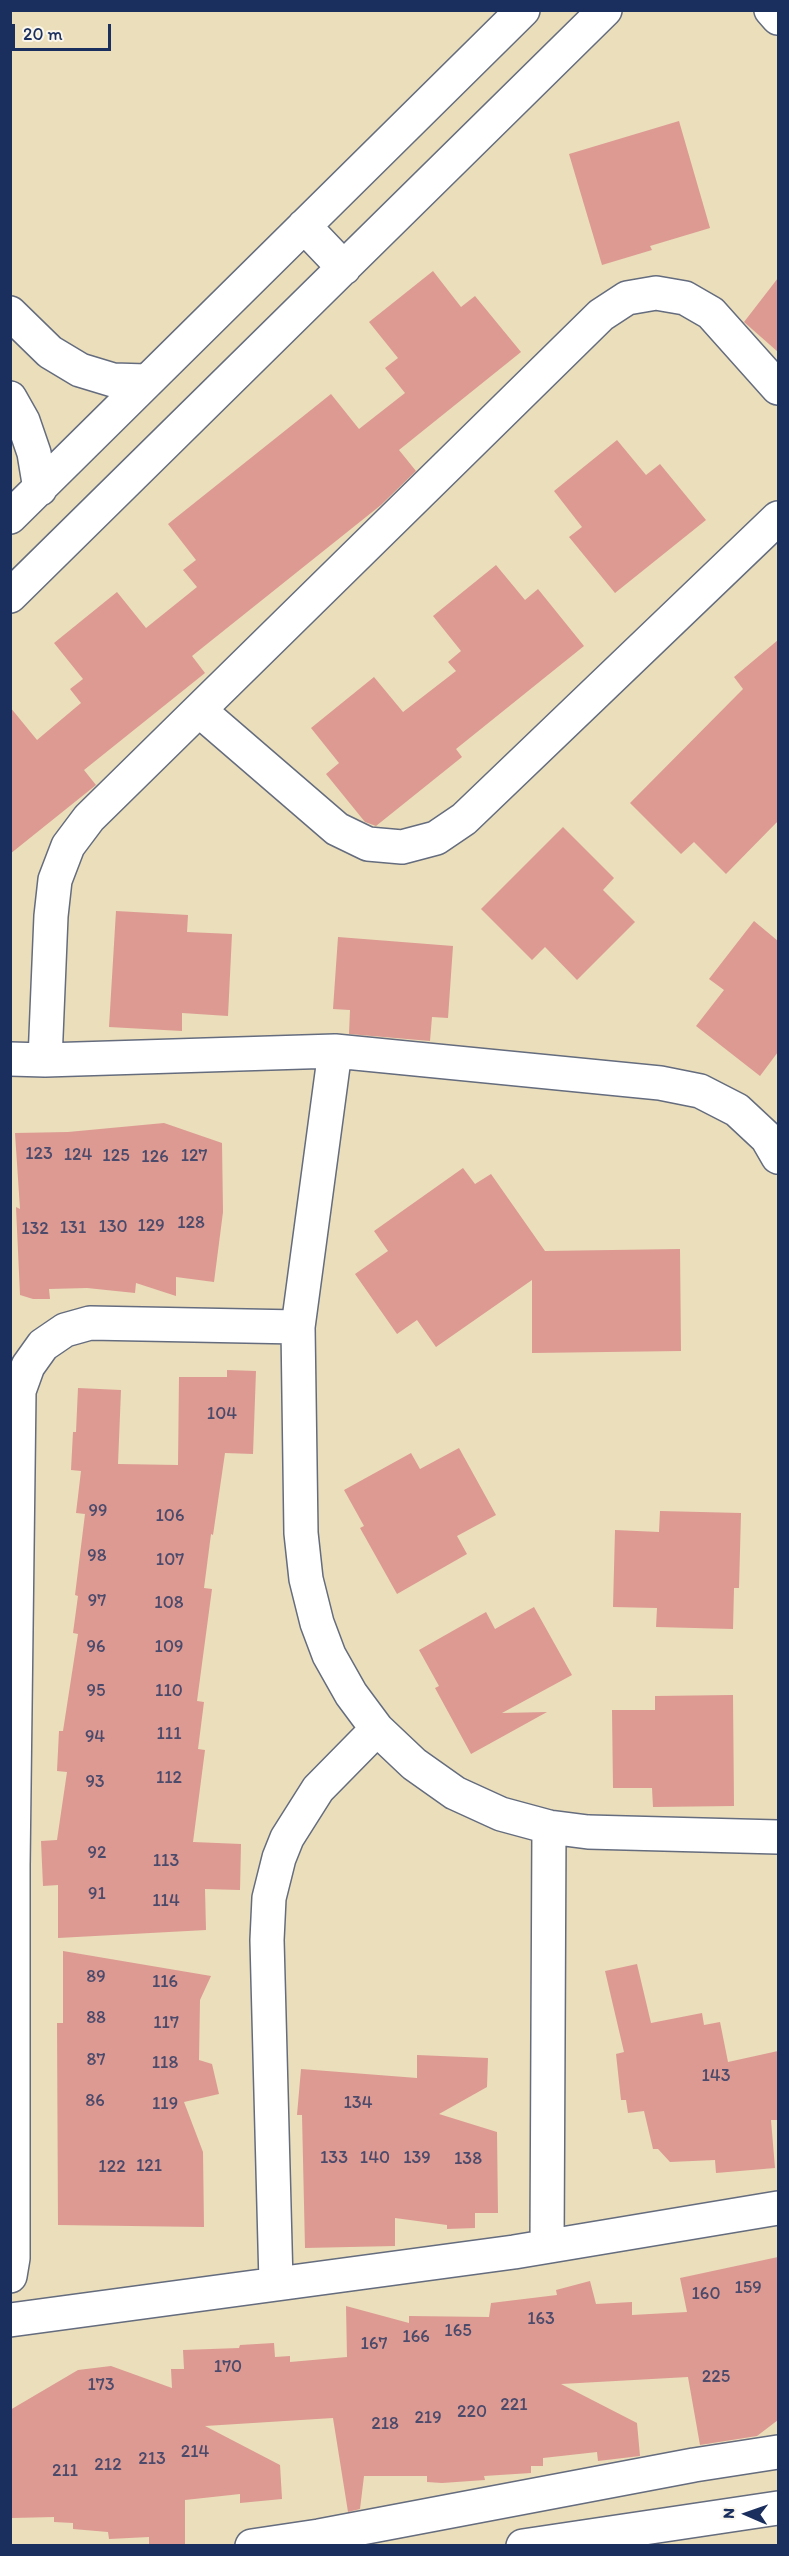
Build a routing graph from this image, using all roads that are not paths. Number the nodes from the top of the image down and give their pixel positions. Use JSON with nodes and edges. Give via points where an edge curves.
{"nodes":[{"id":1,"x":523,"y":10,"type":"edge"},
{"id":2,"x":606,"y":10,"type":"edge"},
{"id":3,"x":771,"y":10,"type":"edge"},
{"id":4,"x":778,"y":18,"type":"edge"},
{"id":5,"x":304,"y":226,"type":"junction"},
{"id":6,"x":344,"y":268,"type":"junction"},
{"id":7,"x":10,"y":312,"type":"edge"},
{"id":8,"x":147,"y":381,"type":"junction"},
{"id":9,"x":778,"y":387,"type":"edge"},
{"id":10,"x":10,"y":398,"type":"edge"},
{"id":11,"x":40,"y":489,"type":"junction"},
{"id":12,"x":10,"y":517,"type":"edge"},
{"id":13,"x":778,"y":518,"type":"edge"},
{"id":14,"x":10,"y":596,"type":"edge"},
{"id":15,"x":199,"y":710,"type":"junction"},
{"id":16,"x":335,"y":1051,"type":"junction"},
{"id":17,"x":10,"y":1059,"type":"edge"},
{"id":18,"x":45,"y":1060,"type":"junction"},
{"id":19,"x":778,"y":1157,"type":"edge"},
{"id":20,"x":298,"y":1327,"type":"junction"},
{"id":21,"x":378,"y":1730,"type":"junction"},
{"id":22,"x":549,"y":1827,"type":"junction"},
{"id":23,"x":778,"y":1837,"type":"edge"},
{"id":24,"x":778,"y":2208,"type":"edge"},
{"id":25,"x":547,"y":2246,"type":"junction"},
{"id":26,"x":10,"y":2276,"type":"edge"},
{"id":27,"x":276,"y":2283,"type":"junction"},
{"id":28,"x":10,"y":2320,"type":"edge"},
{"id":29,"x":778,"y":2452,"type":"edge"},
{"id":30,"x":778,"y":2508,"type":"edge"},
{"id":31,"x":252,"y":2546,"type":"edge"},
{"id":32,"x":523,"y":2546,"type":"edge"}],
"edges":[{"from":1,"to":5,"type":"street"},
{"from":2,"to":6,"type":"street"},
{"from":3,"to":4,"type":"street"},
{"from":5,"to":6,"type":"street"},
{"from":5,"to":8,"type":"street"},
{"from":6,"to":14,"type":"street"},
{"from":7,"to":8,"type":"street","via":[[50,352],[80,370],[113,380]]},
{"from":8,"to":11,"type":"street"},
{"from":9,"to":15,"type":"street","via":[[711,313],[685,298],[656,293],[627,298],[602,315]]},
{"from":10,"to":11,"type":"street","via":[[34,453]]},
{"from":11,"to":12,"type":"street"},
{"from":13,"to":15,"type":"street","via":[[464,819],[436,838],[402,847],[368,844],[337,829]]},
{"from":15,"to":18,"type":"street","via":[[89,818],[68,846],[55,880],[51,916]]},
{"from":16,"to":18,"type":"street"},
{"from":16,"to":19,"type":"street","via":[[660,1083],[700,1091],[737,1110],[767,1138]]},
{"from":16,"to":20,"type":"street"},
{"from":17,"to":18,"type":"street"},
{"from":20,"to":21,"type":"street","via":[[301,1533],[306,1579],[329,1655]]},
{"from":20,"to":26,"type":"street","via":[[90,1323],[65,1330],[44,1345],[28,1366],[19,1391]]},
{"from":21,"to":22,"type":"street","via":[[414,1764],[455,1793],[501,1814]]},
{"from":21,"to":27,"type":"street","via":[[318,1790],[287,1838],[269,1898]]},
{"from":22,"to":23,"type":"street","via":[[588,1832]]},
{"from":22,"to":25,"type":"street"},
{"from":24,"to":25,"type":"street"},
{"from":25,"to":27,"type":"street"},
{"from":27,"to":28,"type":"street"},
{"from":29,"to":31,"type":"street"},
{"from":30,"to":32,"type":"street"}]}
